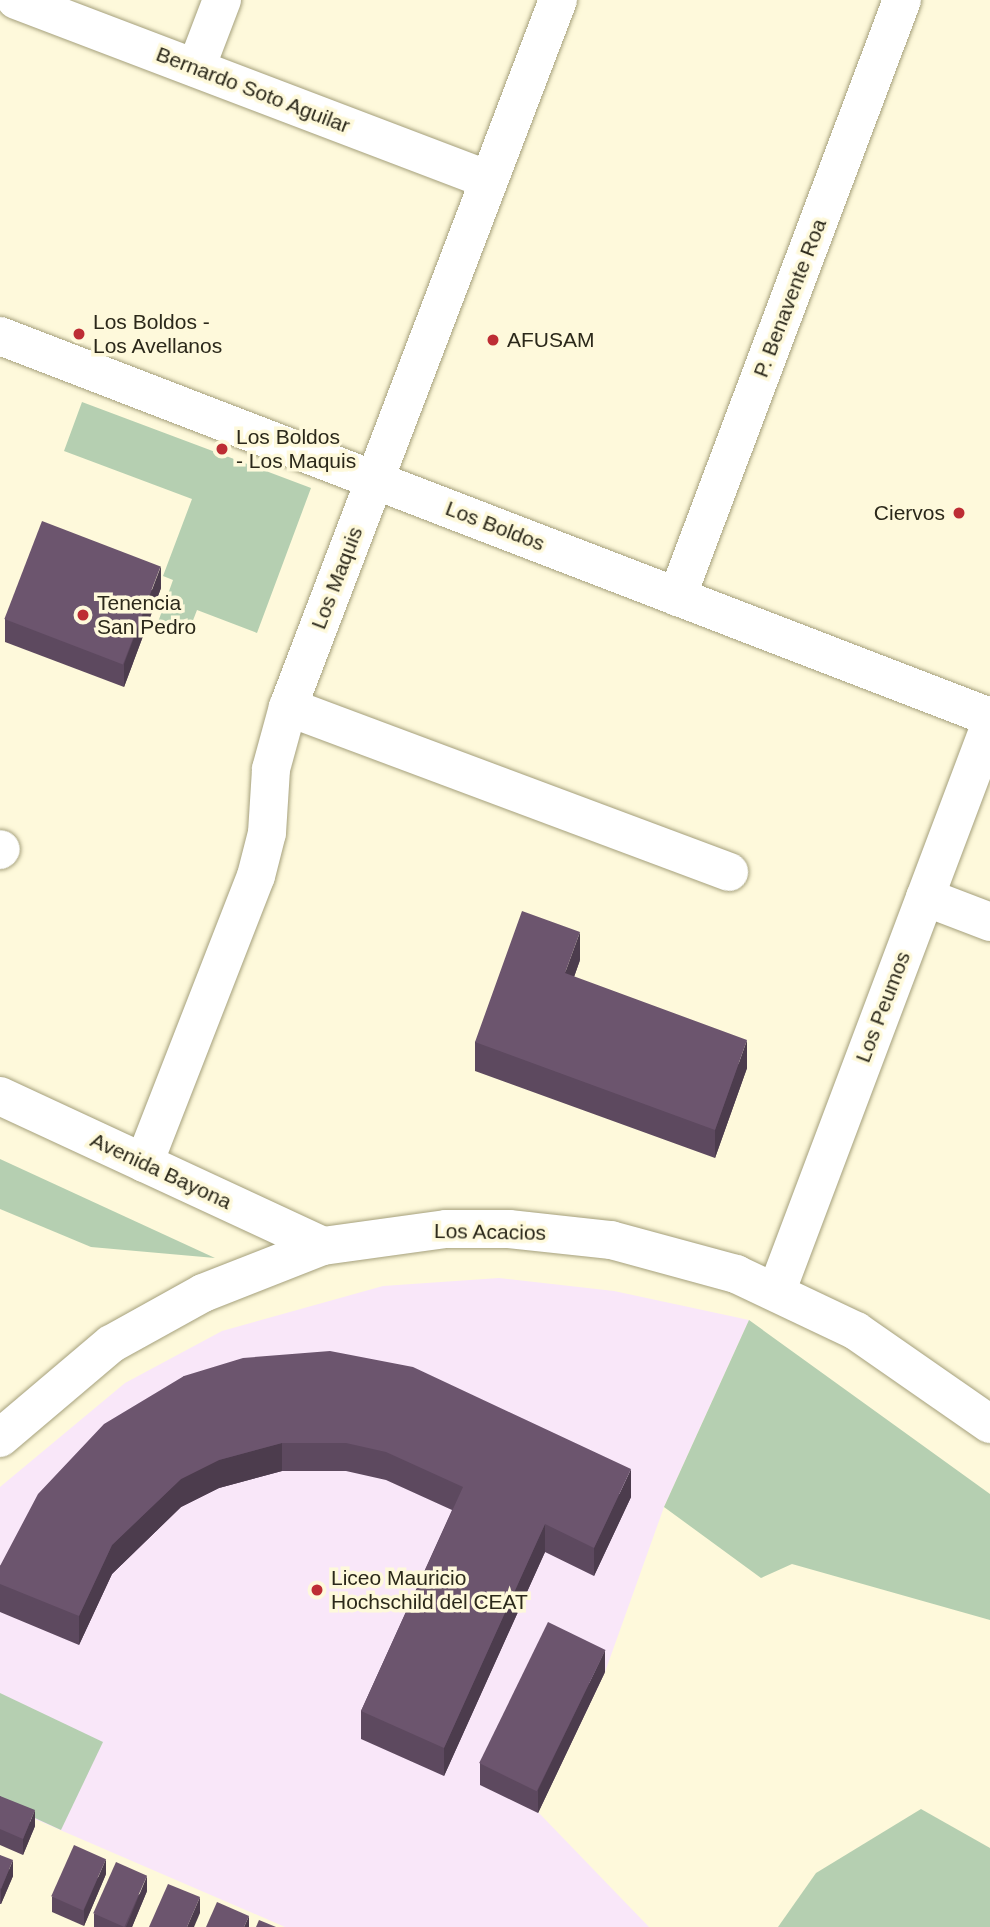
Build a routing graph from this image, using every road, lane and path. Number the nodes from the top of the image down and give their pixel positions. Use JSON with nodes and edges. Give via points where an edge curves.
{"nodes":[{"id":1,"x":16,"y":0,"type":"edge"},
{"id":2,"x":222,"y":0,"type":"edge"},
{"id":3,"x":558,"y":0,"type":"edge"},
{"id":4,"x":902,"y":0,"type":"edge"},
{"id":5,"x":197,"y":68,"type":"junction"},
{"id":6,"x":489,"y":180,"type":"junction"},
{"id":7,"x":0,"y":336,"type":"edge"},
{"id":8,"x":375,"y":480,"type":"junction"},
{"id":9,"x":677,"y":597,"type":"junction"},
{"id":10,"x":288,"y":707,"type":"junction"},
{"id":11,"x":990,"y":717,"type":"edge"},
{"id":12,"x":990,"y":725,"type":"edge"},
{"id":13,"x":729,"y":872,"type":"dead end"},
{"id":14,"x":925,"y":897,"type":"junction"},
{"id":15,"x":990,"y":922,"type":"edge"},
{"id":16,"x":0,"y":1096,"type":"edge"},
{"id":17,"x":144,"y":1163,"type":"junction"},
{"id":18,"x":323,"y":1246,"type":"junction"},
{"id":19,"x":777,"y":1290,"type":"junction"},
{"id":20,"x":990,"y":1424,"type":"edge"},
{"id":21,"x":0,"y":1438,"type":"edge"}],
"edges":[{"from":1,"to":5,"type":"street","name":"Bernardo Soto Aguilar"},
{"from":2,"to":5,"type":"street"},
{"from":3,"to":6,"type":"street","name":"Los Maquis"},
{"from":4,"to":9,"type":"street","name":"P. Benavente Roa"},
{"from":5,"to":6,"type":"street","name":"Bernardo Soto Aguilar"},
{"from":6,"to":8,"type":"street","name":"Los Maquis"},
{"from":7,"to":8,"type":"street","name":"Los Boldos"},
{"from":8,"to":9,"type":"street","name":"Los Boldos"},
{"from":8,"to":10,"type":"street","name":"Los Maquis"},
{"from":9,"to":11,"type":"street","name":"Los Boldos"},
{"from":10,"to":13,"type":"street"},
{"from":10,"to":17,"type":"street","name":"Los Maquis","via":[[271,769],[267,833],[256,876]]},
{"from":12,"to":14,"type":"street","name":"Los Peumos"},
{"from":14,"to":15,"type":"street"},
{"from":14,"to":19,"type":"street","name":"Los Peumos"},
{"from":16,"to":17,"type":"street","name":"Avenida Bayona"},
{"from":17,"to":18,"type":"street","name":"Avenida Bayona"},
{"from":18,"to":19,"type":"street","name":"Los Acacios","via":[[446,1229],[571,1234],[651,1250]]},
{"from":18,"to":21,"type":"street","name":"Los Acacios","via":[[203,1293],[111,1344]]},
{"from":19,"to":20,"type":"street","name":"Los Acacios","via":[[878,1345]]}]}
